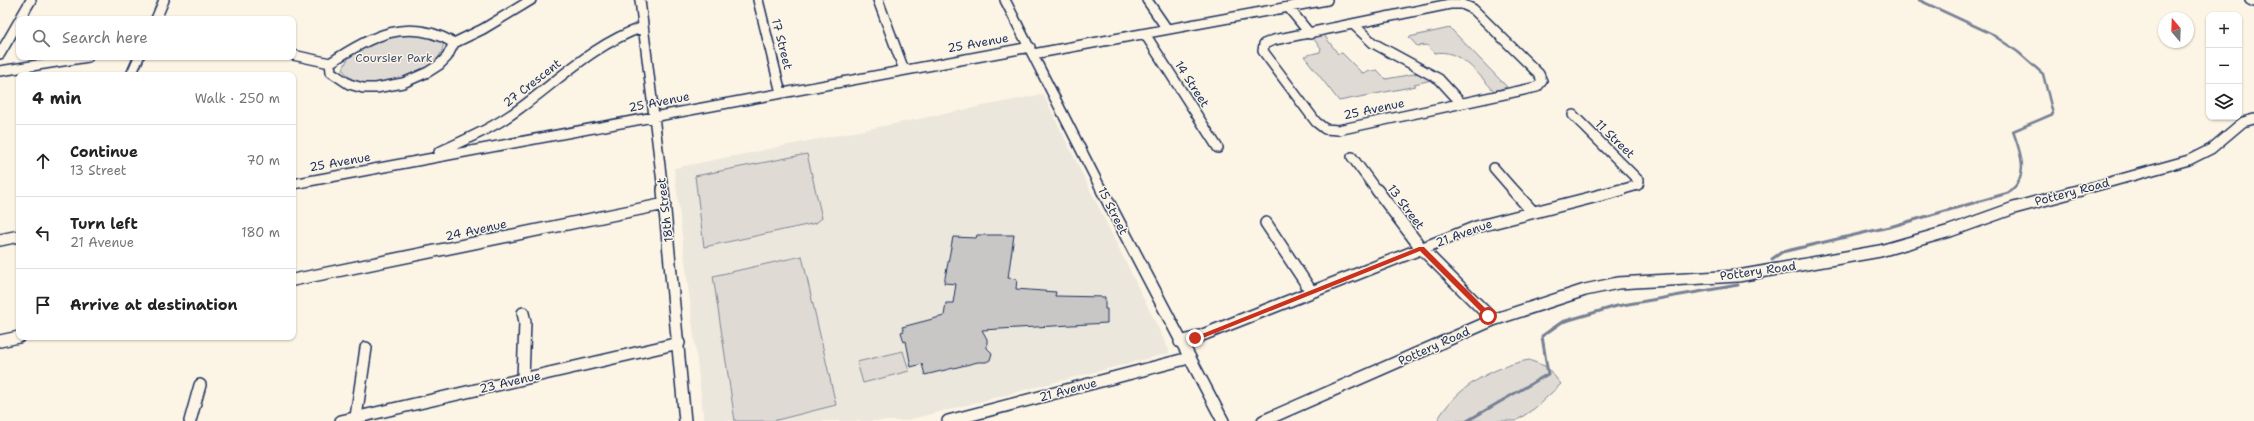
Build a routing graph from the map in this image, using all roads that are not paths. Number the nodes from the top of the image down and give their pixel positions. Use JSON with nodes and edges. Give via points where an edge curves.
{"nodes":[{"id":1,"x":31,"y":0,"type":"edge"},
{"id":2,"x":164,"y":0,"type":"edge"},
{"id":3,"x":531,"y":0,"type":"edge"},
{"id":4,"x":640,"y":0,"type":"edge"},
{"id":5,"x":758,"y":0,"type":"edge"},
{"id":6,"x":878,"y":0,"type":"edge"},
{"id":7,"x":1005,"y":0,"type":"edge"},
{"id":8,"x":1147,"y":0,"type":"edge"},
{"id":9,"x":1326,"y":0,"type":"edge"},
{"id":10,"x":2250,"y":0,"type":"edge"},
{"id":11,"x":2254,"y":2,"type":"edge"},
{"id":12,"x":1288,"y":7,"type":"junction"},
{"id":13,"x":22,"y":16,"type":"edge"},
{"id":14,"x":157,"y":16,"type":"edge"},
{"id":15,"x":1354,"y":24,"type":"junction"},
{"id":16,"x":16,"y":27,"type":"edge"},
{"id":17,"x":643,"y":27,"type":"junction"},
{"id":18,"x":1167,"y":29,"type":"junction"},
{"id":19,"x":1145,"y":34,"type":"junction"},
{"id":20,"x":1310,"y":34,"type":"junction"},
{"id":21,"x":454,"y":43,"type":"junction"},
{"id":22,"x":1032,"y":51,"type":"junction"},
{"id":23,"x":0,"y":54,"type":"edge"},
{"id":24,"x":296,"y":55,"type":"edge"},
{"id":25,"x":69,"y":60,"type":"edge"},
{"id":26,"x":138,"y":60,"type":"edge"},
{"id":27,"x":330,"y":63,"type":"junction"},
{"id":28,"x":904,"y":70,"type":"junction"},
{"id":29,"x":0,"y":71,"type":"edge"},
{"id":30,"x":132,"y":72,"type":"edge"},
{"id":31,"x":781,"y":93,"type":"junction"},
{"id":32,"x":1461,"y":103,"type":"junction"},
{"id":33,"x":1573,"y":115,"type":"dead end"},
{"id":34,"x":654,"y":117,"type":"junction"},
{"id":35,"x":2254,"y":119,"type":"edge"},
{"id":36,"x":1218,"y":148,"type":"dead end"},
{"id":37,"x":435,"y":157,"type":"junction"},
{"id":38,"x":1352,"y":157,"type":"dead end"},
{"id":39,"x":1494,"y":168,"type":"dead end"},
{"id":40,"x":1639,"y":181,"type":"joint"},
{"id":41,"x":296,"y":183,"type":"edge"},
{"id":42,"x":664,"y":204,"type":"junction"},
{"id":43,"x":1532,"y":211,"type":"junction"},
{"id":44,"x":1266,"y":223,"type":"dead end"},
{"id":45,"x":16,"y":237,"type":"edge"},
{"id":46,"x":0,"y":240,"type":"edge"},
{"id":47,"x":1421,"y":248,"type":"junction"},
{"id":48,"x":296,"y":279,"type":"edge"},
{"id":49,"x":1311,"y":291,"type":"junction"},
{"id":50,"x":523,"y":313,"type":"dead end"},
{"id":51,"x":1492,"y":320,"type":"junction"},
{"id":52,"x":16,"y":338,"type":"edge"},
{"id":53,"x":0,"y":341,"type":"edge"},
{"id":54,"x":1180,"y":342,"type":"junction"},
{"id":55,"x":678,"y":343,"type":"junction"},
{"id":56,"x":366,"y":348,"type":"dead end"},
{"id":57,"x":1189,"y":358,"type":"junction"},
{"id":58,"x":522,"y":379,"type":"junction"},
{"id":59,"x":200,"y":385,"type":"dead end"},
{"id":60,"x":356,"y":417,"type":"junction"},
{"id":61,"x":1275,"y":418,"type":"edge"},
{"id":62,"x":190,"y":421,"type":"edge"},
{"id":63,"x":341,"y":421,"type":"edge"},
{"id":64,"x":685,"y":421,"type":"edge"},
{"id":65,"x":948,"y":421,"type":"edge"},
{"id":66,"x":1223,"y":421,"type":"edge"},
{"id":67,"x":1263,"y":421,"type":"edge"}],
"edges":[{"from":1,"to":13,"type":"street"},
{"from":2,"to":14,"type":"street"},
{"from":3,"to":21,"type":"street","via":[[471,37]]},
{"from":4,"to":17,"type":"street","name":"18th Street"},
{"from":5,"to":31,"type":"street","name":"17 Street"},
{"from":6,"to":28,"type":"street"},
{"from":7,"to":22,"type":"street","name":"15 Street"},
{"from":8,"to":18,"type":"street"},
{"from":9,"to":12,"type":"street","name":"25 Avenue"},
{"from":10,"to":11,"type":"street"},
{"from":12,"to":18,"type":"street","name":"25 Avenue"},
{"from":12,"to":20,"type":"street"},
{"from":15,"to":20,"type":"street","name":"25 Avenue"},
{"from":15,"to":32,"type":"street","via":[[1373,43],[1439,79]]},
{"from":15,"to":32,"type":"street","name":"25 Avenue","via":[[1450,4],[1462,4],[1473,9],[1539,74],[1542,81],[1537,87]]},
{"from":16,"to":23,"type":"street"},
{"from":17,"to":34,"type":"street","name":"18th Street"},
{"from":17,"to":37,"type":"street","name":"27 Crescent","via":[[624,32],[601,44],[492,127],[438,153]]},
{"from":18,"to":19,"type":"street","name":"25 Avenue"},
{"from":19,"to":22,"type":"street","name":"25 Avenue"},
{"from":19,"to":36,"type":"street","name":"14 Street"},
{"from":20,"to":32,"type":"street","name":"25 Avenue","via":[[1274,40],[1264,44],[1263,51],[1316,122],[1325,129],[1338,130]]},
{"from":21,"to":27,"type":"street","via":[[444,35],[429,30],[395,31],[375,37]]},
{"from":21,"to":27,"type":"street","via":[[447,57],[429,71],[387,87],[353,85],[331,72]]},
{"from":22,"to":28,"type":"street","name":"25 Avenue"},
{"from":22,"to":54,"type":"street","name":"15 Street"},
{"from":24,"to":27,"type":"street"},
{"from":25,"to":29,"type":"street"},
{"from":26,"to":30,"type":"street"},
{"from":28,"to":31,"type":"street","name":"25 Avenue"},
{"from":31,"to":34,"type":"street","name":"25 Avenue"},
{"from":33,"to":40,"type":"street","name":"11 Street"},
{"from":34,"to":37,"type":"street","name":"25 Avenue"},
{"from":34,"to":42,"type":"street","name":"18th Street"},
{"from":35,"to":51,"type":"street","name":"Pottery Road","via":[[2244,122],[2211,149],[2189,160],[2014,208],[1950,231],[1880,251],[1738,276],[1618,283],[1585,290]]},
{"from":37,"to":41,"type":"street","name":"25 Avenue"},
{"from":38,"to":47,"type":"street","name":"13 Street"},
{"from":39,"to":43,"type":"street"},
{"from":40,"to":43,"type":"street","name":"21 Avenue","via":[[1638,185]]},
{"from":42,"to":48,"type":"street","name":"24 Avenue"},
{"from":42,"to":55,"type":"street","name":"18th Street"},
{"from":43,"to":47,"type":"street","name":"21 Avenue","via":[[1476,227]]},
{"from":44,"to":49,"type":"street"},
{"from":45,"to":46,"type":"street"},
{"from":47,"to":49,"type":"street","name":"21 Avenue"},
{"from":47,"to":51,"type":"street","name":"13 Street"},
{"from":49,"to":54,"type":"street","name":"21 Avenue"},
{"from":50,"to":58,"type":"street"},
{"from":51,"to":61,"type":"street","name":"Pottery Road"},
{"from":52,"to":53,"type":"street"},
{"from":54,"to":57,"type":"street","name":"15 Street"},
{"from":55,"to":58,"type":"street","name":"23 Avenue"},
{"from":55,"to":64,"type":"street","name":"18th Street"},
{"from":56,"to":60,"type":"street"},
{"from":57,"to":65,"type":"street","name":"21 Avenue"},
{"from":57,"to":66,"type":"street","name":"15 Street"},
{"from":58,"to":60,"type":"street","name":"23 Avenue"},
{"from":59,"to":62,"type":"street"},
{"from":60,"to":63,"type":"street","name":"23 Avenue"},
{"from":61,"to":67,"type":"street","name":"Pottery Road"}]}
